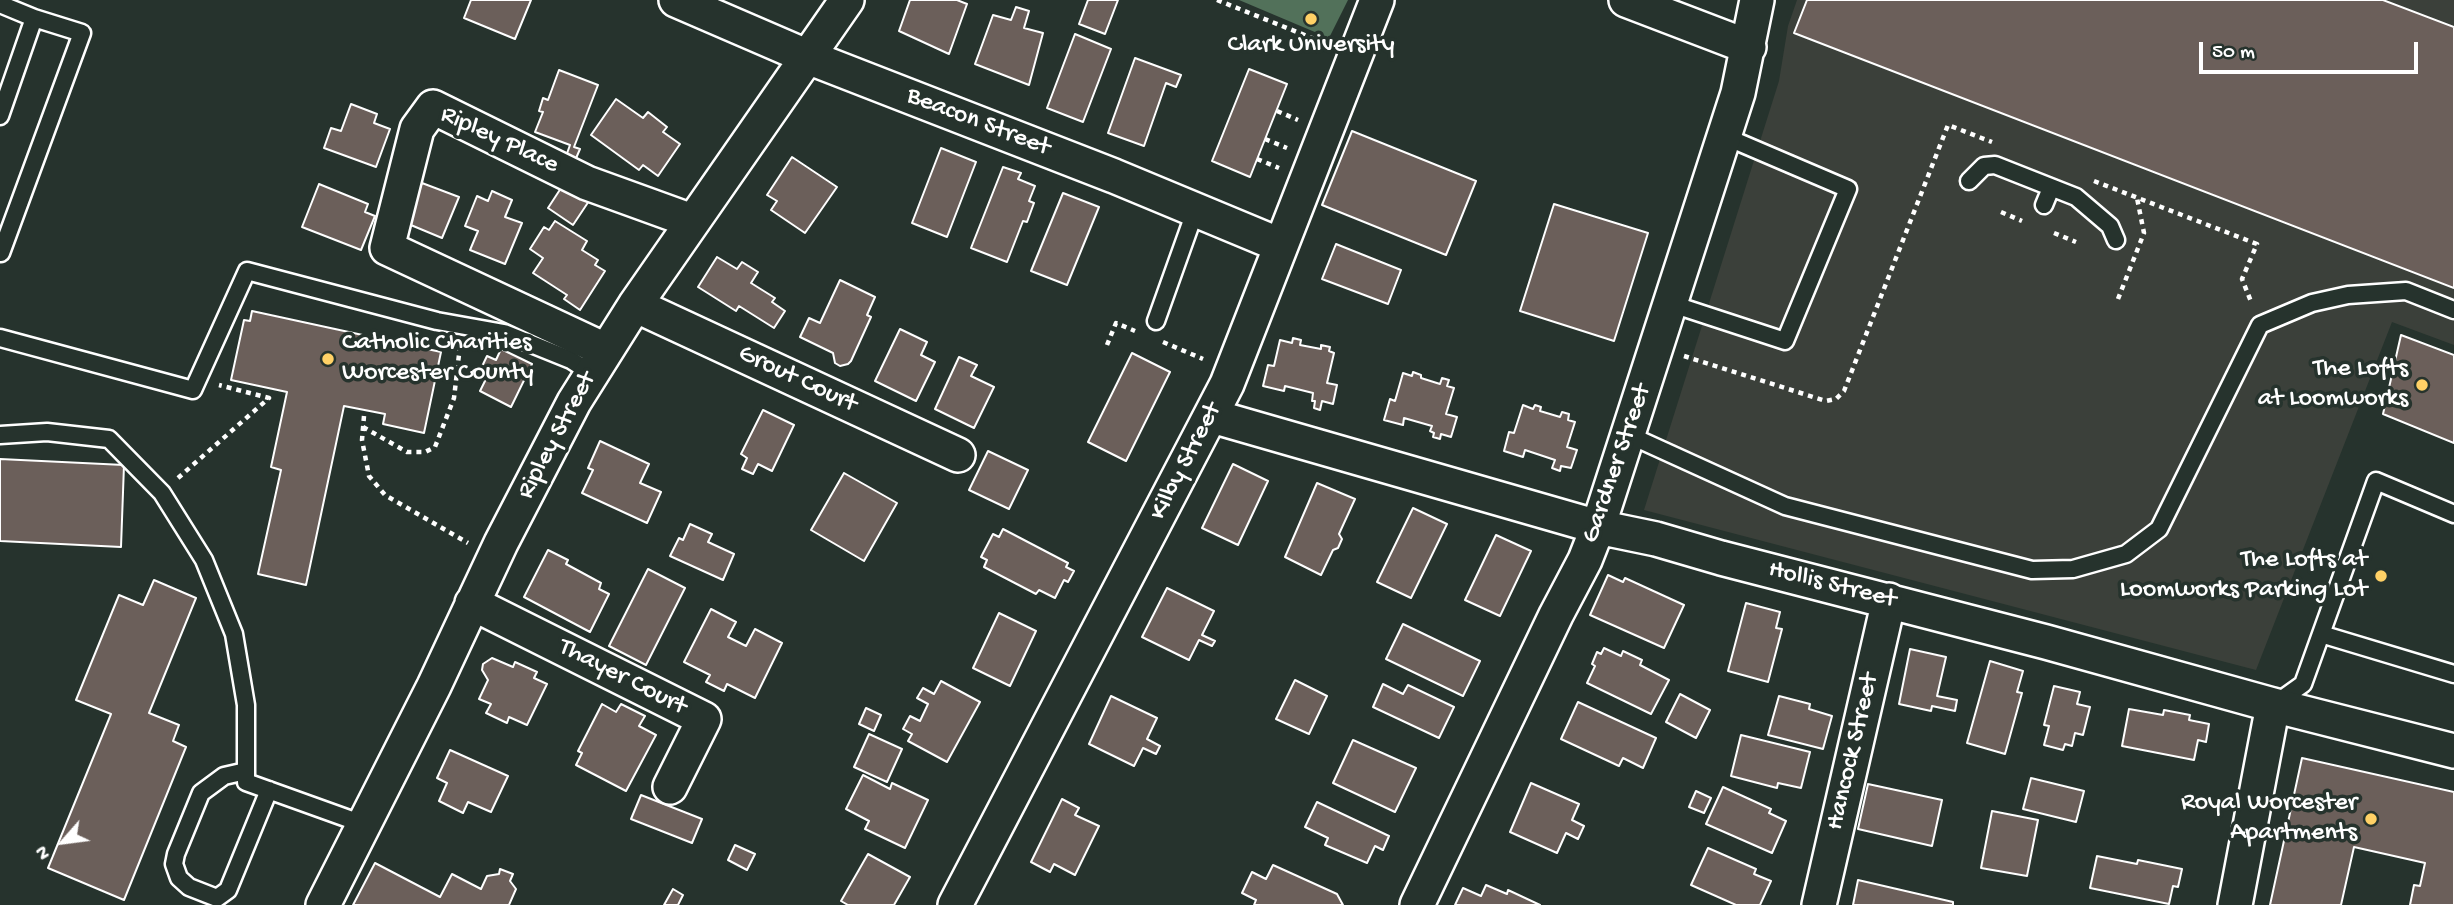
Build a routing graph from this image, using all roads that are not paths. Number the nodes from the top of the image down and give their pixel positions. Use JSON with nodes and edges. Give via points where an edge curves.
{"nodes":[{"id":1,"x":676,"y":0,"type":"edge"},
{"id":2,"x":847,"y":0,"type":"edge"},
{"id":3,"x":1377,"y":0,"type":"edge"},
{"id":4,"x":1626,"y":0,"type":"edge"},
{"id":5,"x":1757,"y":0,"type":"edge"},
{"id":6,"x":0,"y":4,"type":"edge"},
{"id":7,"x":34,"y":18,"type":"junction"},
{"id":8,"x":1749,"y":47,"type":"junction"},
{"id":9,"x":808,"y":57,"type":"junction"},
{"id":10,"x":0,"y":116,"type":"edge"},
{"id":11,"x":1724,"y":136,"type":"junction"},
{"id":12,"x":1969,"y":181,"type":"dead end"},
{"id":13,"x":2051,"y":188,"type":"junction"},
{"id":14,"x":2044,"y":205,"type":"dead end"},
{"id":15,"x":1196,"y":209,"type":"junction"},
{"id":16,"x":692,"y":221,"type":"junction"},
{"id":17,"x":2116,"y":240,"type":"dead end"},
{"id":18,"x":1280,"y":244,"type":"junction"},
{"id":19,"x":1,"y":253,"type":"edge"},
{"id":20,"x":1672,"y":304,"type":"junction"},
{"id":21,"x":635,"y":305,"type":"junction"},
{"id":22,"x":2454,"y":310,"type":"edge"},
{"id":23,"x":1156,"y":321,"type":"dead end"},
{"id":24,"x":0,"y":338,"type":"edge"},
{"id":25,"x":598,"y":362,"type":"junction"},
{"id":26,"x":1212,"y":416,"type":"junction"},
{"id":27,"x":0,"y":435,"type":"edge"},
{"id":28,"x":1629,"y":435,"type":"junction"},
{"id":29,"x":958,"y":455,"type":"dead end"},
{"id":30,"x":2454,"y":514,"type":"edge"},
{"id":31,"x":1598,"y":527,"type":"junction"},
{"id":32,"x":1889,"y":600,"type":"junction"},
{"id":33,"x":472,"y":603,"type":"junction"},
{"id":34,"x":2321,"y":634,"type":"junction"},
{"id":35,"x":2454,"y":674,"type":"edge"},
{"id":36,"x":2273,"y":705,"type":"junction"},
{"id":37,"x":2454,"y":751,"type":"edge"},
{"id":38,"x":246,"y":771,"type":"junction"},
{"id":39,"x":670,"y":787,"type":"dead end"},
{"id":40,"x":269,"y":790,"type":"junction"},
{"id":41,"x":363,"y":824,"type":"junction"},
{"id":42,"x":323,"y":905,"type":"edge"},
{"id":43,"x":955,"y":905,"type":"edge"},
{"id":44,"x":1417,"y":905,"type":"edge"},
{"id":45,"x":1819,"y":905,"type":"edge"},
{"id":46,"x":2235,"y":905,"type":"edge"}],
"edges":[{"from":1,"to":9,"type":"street","name":"Beacon Street"},
{"from":2,"to":9,"type":"street","name":"Ripley Street"},
{"from":3,"to":18,"type":"street","name":"Kilby Street"},
{"from":4,"to":8,"type":"street"},
{"from":5,"to":8,"type":"street","name":"Gardner Street"},
{"from":6,"to":7,"type":"lane"},
{"from":7,"to":10,"type":"lane"},
{"from":7,"to":19,"type":"lane","via":[[82,33]]},
{"from":8,"to":11,"type":"street","name":"Gardner Street"},
{"from":9,"to":15,"type":"street","name":"Beacon Street"},
{"from":9,"to":16,"type":"street","name":"Ripley Street"},
{"from":11,"to":20,"type":"street","name":"Gardner Street"},
{"from":11,"to":20,"type":"lane","via":[[1848,189],[1785,341]]},
{"from":12,"to":13,"type":"lane","via":[[1984,166],[1995,165]]},
{"from":13,"to":14,"type":"lane"},
{"from":13,"to":17,"type":"lane","via":[[2076,197],[2110,226]]},
{"from":15,"to":18,"type":"street","name":"Beacon Street"},
{"from":15,"to":23,"type":"lane"},
{"from":16,"to":21,"type":"street","name":"Ripley Street"},
{"from":16,"to":25,"type":"street","name":"Ripley Place","via":[[587,183],[433,107],[417,129],[387,248]]},
{"from":18,"to":26,"type":"street","name":"Kilby Street"},
{"from":20,"to":28,"type":"street","name":"Gardner Street"},
{"from":21,"to":25,"type":"street","name":"Ripley Street"},
{"from":21,"to":29,"type":"street","name":"Grout Court"},
{"from":22,"to":28,"type":"lane","via":[[2406,291],[2348,295],[2312,303],[2260,325],[2159,529],[2126,554],[2073,569],[2032,570],[1785,506]]},
{"from":24,"to":25,"type":"lane","via":[[193,390],[247,271],[504,333],[571,360]]},
{"from":25,"to":33,"type":"street","name":"Ripley Street"},
{"from":26,"to":31,"type":"street","name":"Hollis Street"},
{"from":26,"to":43,"type":"street","name":"Kilby Street"},
{"from":27,"to":38,"type":"lane","via":[[47,432],[109,439],[162,493],[204,560],[234,634],[246,705]]},
{"from":28,"to":31,"type":"street","name":"Gardner Street"},
{"from":30,"to":34,"type":"lane","via":[[2376,481]]},
{"from":31,"to":32,"type":"street","name":"Hollis Street"},
{"from":31,"to":44,"type":"street","name":"Gardner Street"},
{"from":32,"to":36,"type":"street","name":"Hollis Street"},
{"from":32,"to":45,"type":"street","name":"Hancock Street"},
{"from":33,"to":39,"type":"street","name":"Thayer Court","via":[[704,719]]},
{"from":33,"to":41,"type":"street","name":"Ripley Street"},
{"from":34,"to":35,"type":"lane"},
{"from":34,"to":36,"type":"lane","via":[[2303,684]]},
{"from":36,"to":37,"type":"street","name":"Hollis Street"},
{"from":36,"to":46,"type":"street"},
{"from":38,"to":40,"type":"lane","via":[[246,782]]},
{"from":38,"to":40,"type":"lane","via":[[224,776],[201,793],[176,855],[178,878],[217,898],[228,891]]},
{"from":40,"to":41,"type":"lane"},
{"from":41,"to":42,"type":"street","name":"Ripley Street"}]}
